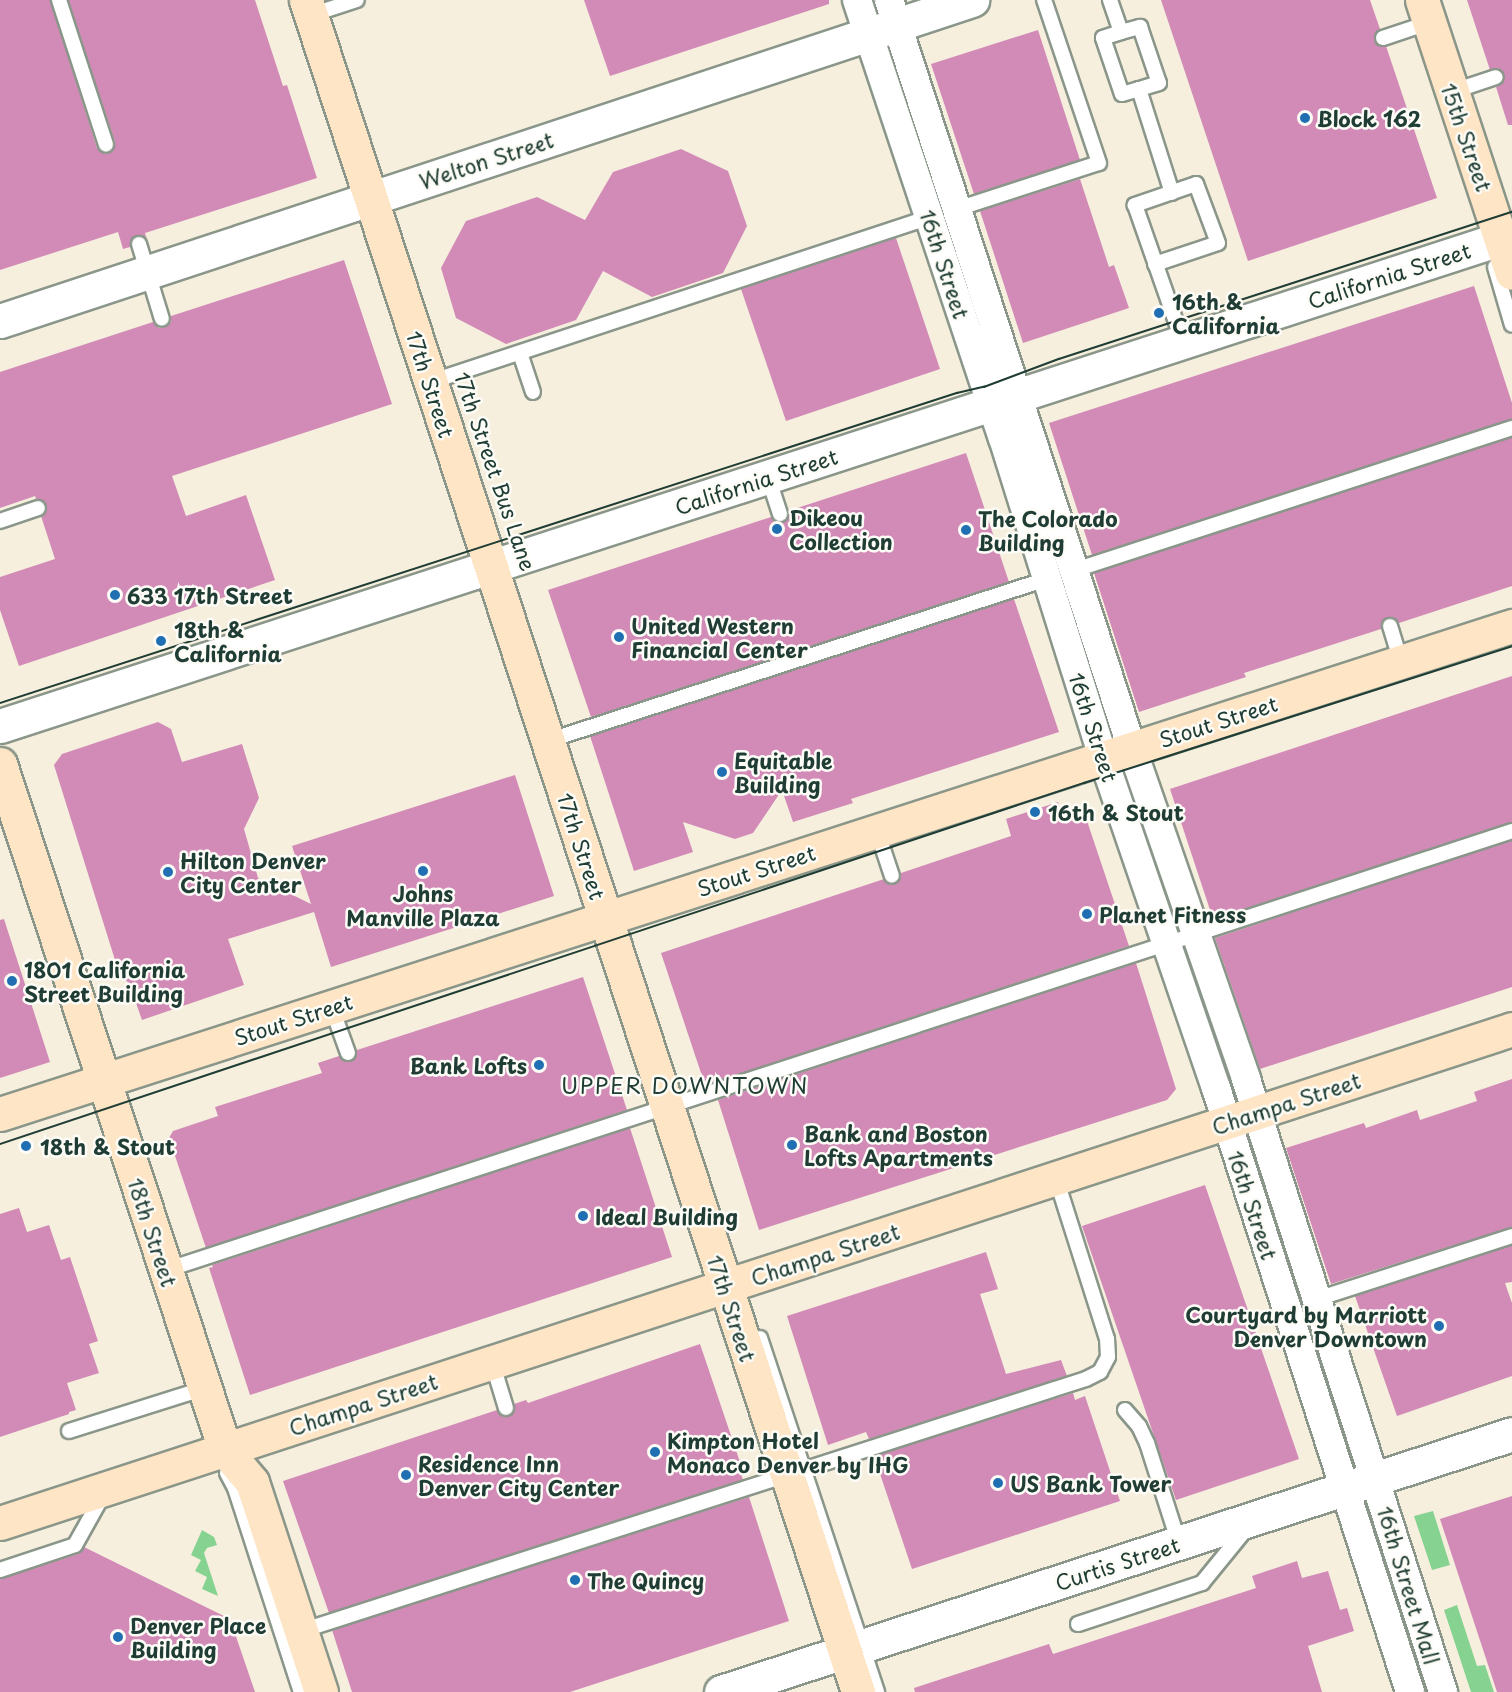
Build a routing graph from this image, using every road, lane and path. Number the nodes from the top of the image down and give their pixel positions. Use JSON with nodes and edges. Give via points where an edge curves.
{"nodes":[{"id":1,"x":59,"y":0,"type":"edge"},
{"id":2,"x":357,"y":0,"type":"edge"},
{"id":3,"x":857,"y":0,"type":"edge"},
{"id":4,"x":972,"y":0,"type":"edge"},
{"id":5,"x":1044,"y":0,"type":"edge"},
{"id":6,"x":1110,"y":0,"type":"edge"},
{"id":7,"x":318,"y":9,"type":"edge"},
{"id":8,"x":1419,"y":15,"type":"edge"},
{"id":9,"x":885,"y":19,"type":"edge"},
{"id":10,"x":1121,"y":32,"type":"junction"},
{"id":11,"x":1383,"y":38,"type":"dead end"},
{"id":12,"x":335,"y":43,"type":"dead end"},
{"id":13,"x":1496,"y":77,"type":"dead end"},
{"id":14,"x":1139,"y":89,"type":"junction"},
{"id":15,"x":1451,"y":92,"type":"junction"},
{"id":16,"x":106,"y":144,"type":"dead end"},
{"id":17,"x":1172,"y":193,"type":"junction"},
{"id":18,"x":376,"y":197,"type":"junction"},
{"id":19,"x":958,"y":208,"type":"junction"},
{"id":20,"x":929,"y":217,"type":"junction"},
{"id":21,"x":1500,"y":239,"type":"edge"},
{"id":22,"x":144,"y":258,"type":"junction"},
{"id":23,"x":1155,"y":264,"type":"junction"},
{"id":24,"x":1512,"y":273,"type":"edge"},
{"id":25,"x":162,"y":319,"type":"dead end"},
{"id":26,"x":0,"y":321,"type":"edge"},
{"id":27,"x":1512,"y":325,"type":"edge"},
{"id":28,"x":1183,"y":342,"type":"junction"},
{"id":29,"x":520,"y":353,"type":"junction"},
{"id":30,"x":436,"y":380,"type":"junction"},
{"id":31,"x":533,"y":392,"type":"dead end"},
{"id":32,"x":1005,"y":401,"type":"junction"},
{"id":33,"x":1512,"y":428,"type":"edge"},
{"id":34,"x":768,"y":477,"type":"junction"},
{"id":35,"x":38,"y":508,"type":"dead end"},
{"id":36,"x":780,"y":514,"type":"dead end"},
{"id":37,"x":0,"y":521,"type":"edge"},
{"id":38,"x":502,"y":570,"type":"junction"},
{"id":39,"x":1074,"y":570,"type":"junction"},
{"id":40,"x":1047,"y":579,"type":"junction"},
{"id":41,"x":1390,"y":626,"type":"dead end"},
{"id":42,"x":1512,"y":626,"type":"edge"},
{"id":43,"x":1401,"y":662,"type":"junction"},
{"id":44,"x":0,"y":726,"type":"edge"},
{"id":45,"x":559,"y":738,"type":"junction"},
{"id":46,"x":1118,"y":754,"type":"junction"},
{"id":47,"x":0,"y":764,"type":"edge"},
{"id":48,"x":0,"y":788,"type":"edge"},
{"id":49,"x":877,"y":831,"type":"junction"},
{"id":50,"x":1512,"y":831,"type":"edge"},
{"id":51,"x":892,"y":876,"type":"dead end"},
{"id":52,"x":616,"y":915,"type":"junction"},
{"id":53,"x":1196,"y":934,"type":"junction"},
{"id":54,"x":1166,"y":943,"type":"junction"},
{"id":55,"x":331,"y":1006,"type":"junction"},
{"id":56,"x":1512,"y":1029,"type":"edge"},
{"id":57,"x":348,"y":1053,"type":"dead end"},
{"id":58,"x":99,"y":1082,"type":"junction"},
{"id":59,"x":678,"y":1104,"type":"junction"},
{"id":60,"x":1257,"y":1112,"type":"junction"},
{"id":61,"x":0,"y":1114,"type":"edge"},
{"id":62,"x":1226,"y":1122,"type":"junction"},
{"id":63,"x":1056,"y":1178,"type":"junction"},
{"id":64,"x":1512,"y":1236,"type":"edge"},
{"id":65,"x":166,"y":1270,"type":"junction"},
{"id":66,"x":736,"y":1281,"type":"junction"},
{"id":67,"x":1317,"y":1299,"type":"junction"},
{"id":68,"x":757,"y":1329,"type":"dead end"},
{"id":69,"x":492,"y":1362,"type":"junction"},
{"id":70,"x":200,"y":1389,"type":"junction"},
{"id":71,"x":506,"y":1407,"type":"dead end"},
{"id":72,"x":1125,"y":1410,"type":"dead end"},
{"id":73,"x":69,"y":1431,"type":"dead end"},
{"id":74,"x":1512,"y":1434,"type":"edge"},
{"id":75,"x":220,"y":1451,"type":"junction"},
{"id":76,"x":795,"y":1471,"type":"junction"},
{"id":77,"x":1376,"y":1478,"type":"junction"},
{"id":78,"x":1344,"y":1487,"type":"junction"},
{"id":79,"x":107,"y":1488,"type":"junction"},
{"id":80,"x":1255,"y":1518,"type":"junction"},
{"id":81,"x":0,"y":1523,"type":"edge"},
{"id":82,"x":1179,"y":1543,"type":"junction"},
{"id":83,"x":0,"y":1569,"type":"edge"},
{"id":84,"x":1078,"y":1624,"type":"dead end"},
{"id":85,"x":301,"y":1631,"type":"junction"},
{"id":86,"x":853,"y":1649,"type":"junction"},
{"id":87,"x":301,"y":1692,"type":"edge"},
{"id":88,"x":321,"y":1692,"type":"edge"},
{"id":89,"x":721,"y":1692,"type":"edge"},
{"id":90,"x":858,"y":1692,"type":"edge"},
{"id":91,"x":877,"y":1692,"type":"edge"},
{"id":92,"x":1410,"y":1692,"type":"edge"},
{"id":93,"x":1443,"y":1692,"type":"edge"}],
"edges":[{"from":1,"to":16,"type":"lane"},
{"from":2,"to":7,"type":"lane"},
{"from":3,"to":9,"type":"street","name":"16th Street"},
{"from":4,"to":9,"type":"street","name":"Welton Street"},
{"from":5,"to":19,"type":"lane","via":[[1099,163]]},
{"from":6,"to":10,"type":"lane"},
{"from":7,"to":18,"type":"main road","name":"17th Street"},
{"from":8,"to":11,"type":"lane"},
{"from":8,"to":15,"type":"main road","name":"15th Street"},
{"from":8,"to":21,"type":"lane"},
{"from":9,"to":18,"type":"street","name":"Welton Street"},
{"from":9,"to":19,"type":"street","name":"16th Street"},
{"from":9,"to":20,"type":"street","name":"16th Street"},
{"from":10,"to":14,"type":"lane","via":[[1103,38],[1122,94]]},
{"from":10,"to":14,"type":"lane","via":[[1140,27],[1159,83]]},
{"from":12,"to":18,"type":"lane"},
{"from":13,"to":15,"type":"lane"},
{"from":14,"to":17,"type":"lane"},
{"from":15,"to":21,"type":"main road","name":"15th Street"},
{"from":17,"to":23,"type":"lane","via":[[1135,205]]},
{"from":17,"to":23,"type":"lane","via":[[1196,184],[1218,243]]},
{"from":18,"to":22,"type":"street","name":"Welton Street"},
{"from":18,"to":30,"type":"main road","name":"17th Street"},
{"from":19,"to":20,"type":"lane"},
{"from":19,"to":32,"type":"street","name":"16th Street"},
{"from":20,"to":29,"type":"lane"},
{"from":20,"to":32,"type":"street","name":"16th Street"},
{"from":21,"to":24,"type":"main road","name":"15th Street"},
{"from":21,"to":27,"type":"lane"},
{"from":21,"to":28,"type":"street","name":"California Street"},
{"from":22,"to":25,"type":"lane"},
{"from":22,"to":26,"type":"street","name":"Welton Street"},
{"from":23,"to":28,"type":"lane"},
{"from":28,"to":32,"type":"street","name":"California Street"},
{"from":29,"to":30,"type":"lane"},
{"from":29,"to":31,"type":"lane"},
{"from":30,"to":38,"type":"main road","name":"17th Street"},
{"from":32,"to":34,"type":"street","name":"California Street"},
{"from":32,"to":39,"type":"street","name":"16th Street"},
{"from":32,"to":40,"type":"street","name":"16th Street"},
{"from":33,"to":39,"type":"lane"},
{"from":34,"to":36,"type":"lane"},
{"from":34,"to":38,"type":"street","name":"California Street"},
{"from":35,"to":37,"type":"lane"},
{"from":38,"to":44,"type":"street","name":"California Street"},
{"from":38,"to":45,"type":"main road","name":"17th Street"},
{"from":39,"to":40,"type":"lane"},
{"from":39,"to":46,"type":"street","name":"16th Street"},
{"from":40,"to":45,"type":"lane"},
{"from":40,"to":46,"type":"street","name":"16th Street"},
{"from":41,"to":43,"type":"lane"},
{"from":42,"to":43,"type":"main road","name":"Stout Street"},
{"from":43,"to":46,"type":"main road","name":"Stout Street"},
{"from":45,"to":52,"type":"main road","name":"17th Street"},
{"from":46,"to":49,"type":"main road","name":"Stout Street"},
{"from":46,"to":53,"type":"street","name":"16th Street"},
{"from":46,"to":54,"type":"street","name":"16th Street"},
{"from":47,"to":58,"type":"main road","name":"18th Street"},
{"from":48,"to":58,"type":"lane"},
{"from":49,"to":51,"type":"lane"},
{"from":49,"to":52,"type":"main road","name":"Stout Street"},
{"from":50,"to":53,"type":"lane"},
{"from":52,"to":55,"type":"main road","name":"Stout Street"},
{"from":52,"to":59,"type":"main road","name":"17th Street"},
{"from":53,"to":54,"type":"lane"},
{"from":53,"to":60,"type":"street","name":"16th Street"},
{"from":54,"to":59,"type":"lane"},
{"from":54,"to":62,"type":"street","name":"16th Street"},
{"from":55,"to":57,"type":"lane"},
{"from":55,"to":58,"type":"main road","name":"Stout Street"},
{"from":56,"to":60,"type":"main road","name":"Champa Street"},
{"from":58,"to":61,"type":"main road","name":"Stout Street"},
{"from":58,"to":65,"type":"main road","name":"18th Street"},
{"from":58,"to":70,"type":"lane"},
{"from":59,"to":65,"type":"lane"},
{"from":59,"to":66,"type":"main road","name":"17th Street"},
{"from":60,"to":62,"type":"main road","name":"Champa Street"},
{"from":60,"to":67,"type":"street","name":"16th Street"},
{"from":62,"to":63,"type":"main road","name":"Champa Street"},
{"from":62,"to":78,"type":"street","name":"16th Street"},
{"from":63,"to":66,"type":"main road","name":"Champa Street"},
{"from":63,"to":76,"type":"lane","via":[[1107,1339],[1108,1357],[1100,1372]]},
{"from":64,"to":67,"type":"lane"},
{"from":65,"to":70,"type":"main road","name":"18th Street"},
{"from":66,"to":69,"type":"main road","name":"Champa Street"},
{"from":66,"to":76,"type":"main road","name":"17th Street"},
{"from":67,"to":77,"type":"street","name":"16th Street"},
{"from":68,"to":76,"type":"lane","name":"17th Street"},
{"from":69,"to":71,"type":"lane"},
{"from":69,"to":75,"type":"main road","name":"Champa Street"},
{"from":70,"to":73,"type":"lane"},
{"from":70,"to":75,"type":"main road","name":"18th Street"},
{"from":72,"to":82,"type":"lane","via":[[1139,1426],[1146,1443]]},
{"from":74,"to":77,"type":"street","name":"Curtis Street"},
{"from":75,"to":79,"type":"main road","name":"Champa Street"},
{"from":75,"to":85,"type":"main road","name":"18th Street","via":[[252,1482]]},
{"from":75,"to":87,"type":"lane"},
{"from":76,"to":85,"type":"lane"},
{"from":76,"to":86,"type":"main road","name":"17th Street"},
{"from":76,"to":86,"type":"lane","name":"17th Street","via":[[850,1613]]},
{"from":77,"to":78,"type":"street","name":"Curtis Street"},
{"from":77,"to":93,"type":"street","name":"16th Street Mall"},
{"from":78,"to":80,"type":"street","name":"Curtis Street"},
{"from":78,"to":92,"type":"street","name":"16th Street Mall"},
{"from":79,"to":81,"type":"main road","name":"Champa Street"},
{"from":79,"to":83,"type":"lane","via":[[75,1545]]},
{"from":80,"to":82,"type":"street","name":"Curtis Street"},
{"from":80,"to":84,"type":"lane","via":[[1202,1583]]},
{"from":82,"to":86,"type":"street","name":"Curtis Street"},
{"from":85,"to":88,"type":"main road","name":"18th Street"},
{"from":86,"to":89,"type":"street","name":"Curtis Street"},
{"from":86,"to":90,"type":"main road","name":"17th Street"},
{"from":86,"to":91,"type":"lane","name":"17th Street"}]}
